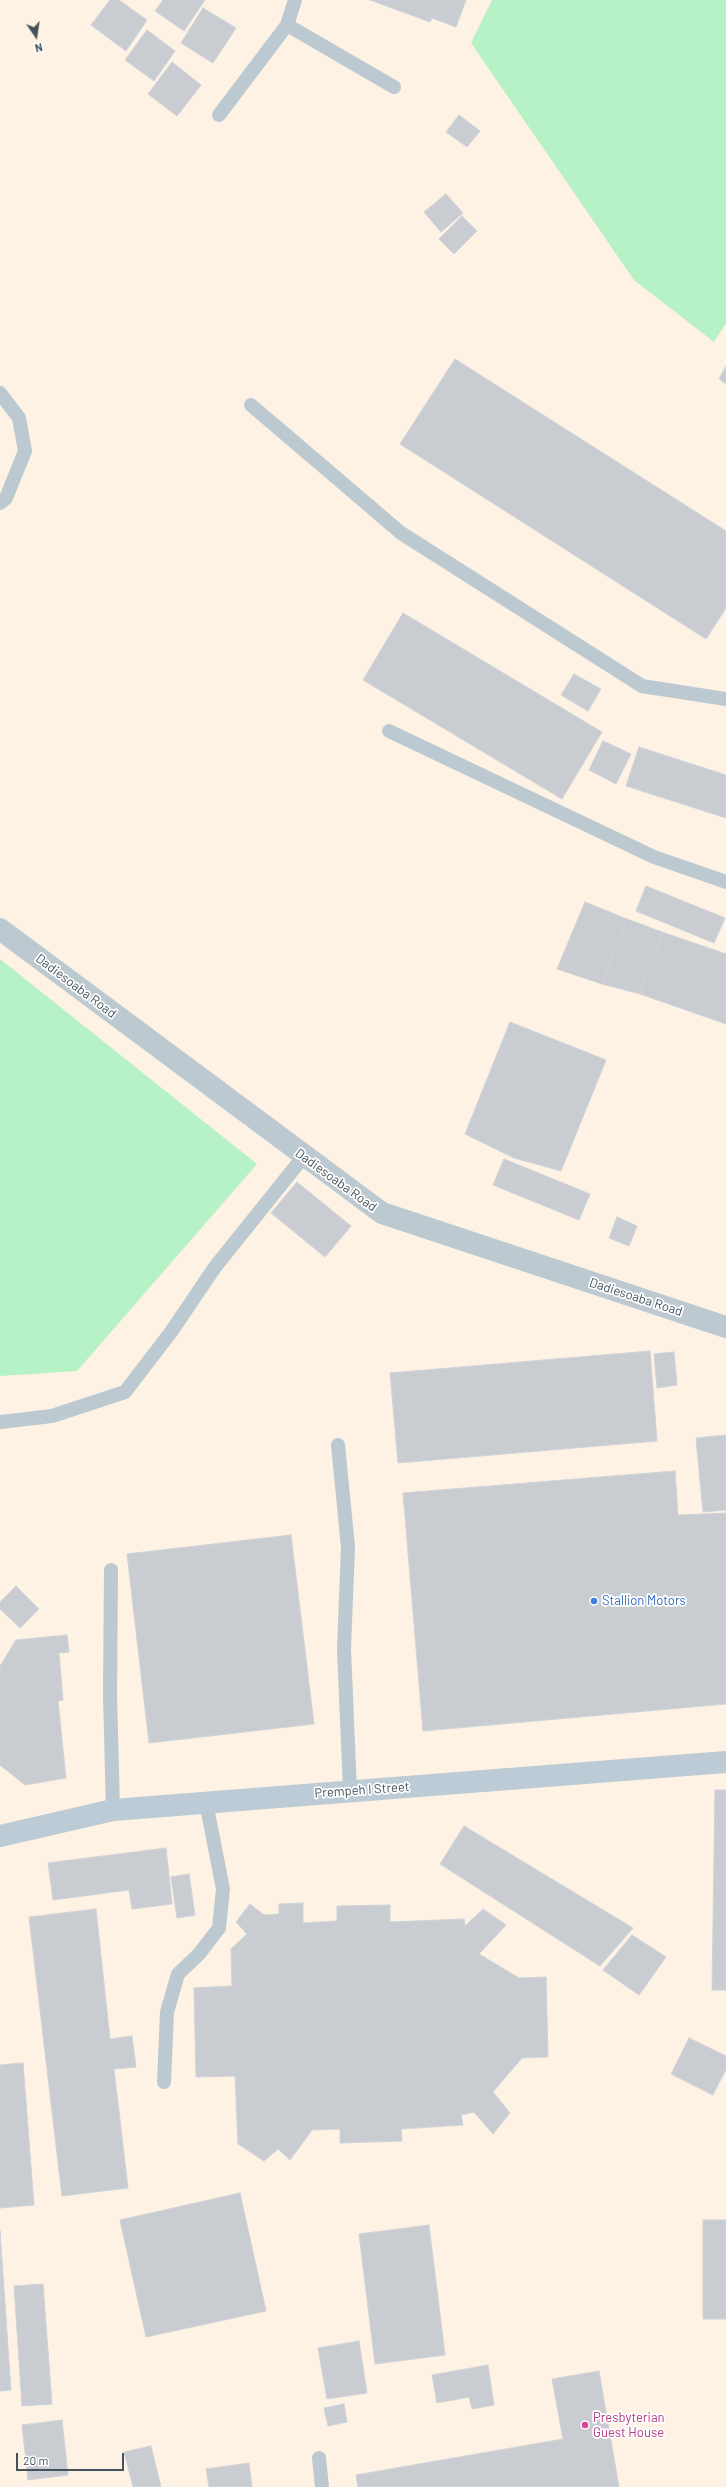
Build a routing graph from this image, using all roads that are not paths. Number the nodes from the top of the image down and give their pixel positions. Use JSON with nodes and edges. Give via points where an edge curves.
{"nodes":[{"id":1,"x":295,"y":0,"type":"edge"},
{"id":2,"x":287,"y":25,"type":"junction"},
{"id":3,"x":394,"y":87,"type":"dead end"},
{"id":4,"x":219,"y":115,"type":"dead end"},
{"id":5,"x":0,"y":393,"type":"edge"},
{"id":6,"x":251,"y":405,"type":"dead end"},
{"id":7,"x":0,"y":503,"type":"edge"},
{"id":8,"x":726,"y":699,"type":"edge"},
{"id":9,"x":389,"y":731,"type":"dead end"},
{"id":10,"x":726,"y":882,"type":"edge"},
{"id":11,"x":0,"y":929,"type":"edge"},
{"id":12,"x":304,"y":1156,"type":"junction"},
{"id":13,"x":726,"y":1327,"type":"edge"},
{"id":14,"x":0,"y":1422,"type":"edge"},
{"id":15,"x":338,"y":1445,"type":"dead end"},
{"id":16,"x":111,"y":1570,"type":"dead end"},
{"id":17,"x":726,"y":1762,"type":"edge"},
{"id":18,"x":350,"y":1790,"type":"junction"},
{"id":19,"x":206,"y":1802,"type":"junction"},
{"id":20,"x":113,"y":1810,"type":"junction"},
{"id":21,"x":0,"y":1836,"type":"edge"},
{"id":22,"x":164,"y":2082,"type":"dead end"},
{"id":23,"x":319,"y":2458,"type":"dead end"},
{"id":24,"x":322,"y":2487,"type":"edge"}],
"edges":[{"from":1,"to":2,"type":"lane"},
{"from":2,"to":3,"type":"lane"},
{"from":2,"to":4,"type":"lane"},
{"from":5,"to":7,"type":"lane","via":[[19,418],[25,451],[6,498]]},
{"from":6,"to":8,"type":"lane","via":[[400,533],[642,686]]},
{"from":9,"to":10,"type":"lane","via":[[654,858]]},
{"from":11,"to":12,"type":"street","name":"Dadiesoaba Road"},
{"from":12,"to":13,"type":"street","name":"Dadiesoaba Road","via":[[382,1213]]},
{"from":12,"to":14,"type":"lane","via":[[215,1267],[171,1332],[125,1392],[52,1416]]},
{"from":15,"to":18,"type":"lane","via":[[348,1547],[344,1649]]},
{"from":16,"to":20,"type":"lane","via":[[110,1695]]},
{"from":17,"to":18,"type":"main road","name":"Prempeh I Street"},
{"from":18,"to":19,"type":"main road","name":"Prempeh I Street"},
{"from":19,"to":20,"type":"main road","name":"Prempeh I Street"},
{"from":19,"to":22,"type":"lane","via":[[223,1889],[219,1928],[199,1954],[178,1974],[167,2012]]},
{"from":20,"to":21,"type":"main road","name":"Prempeh I Street"},
{"from":23,"to":24,"type":"lane"}]}
